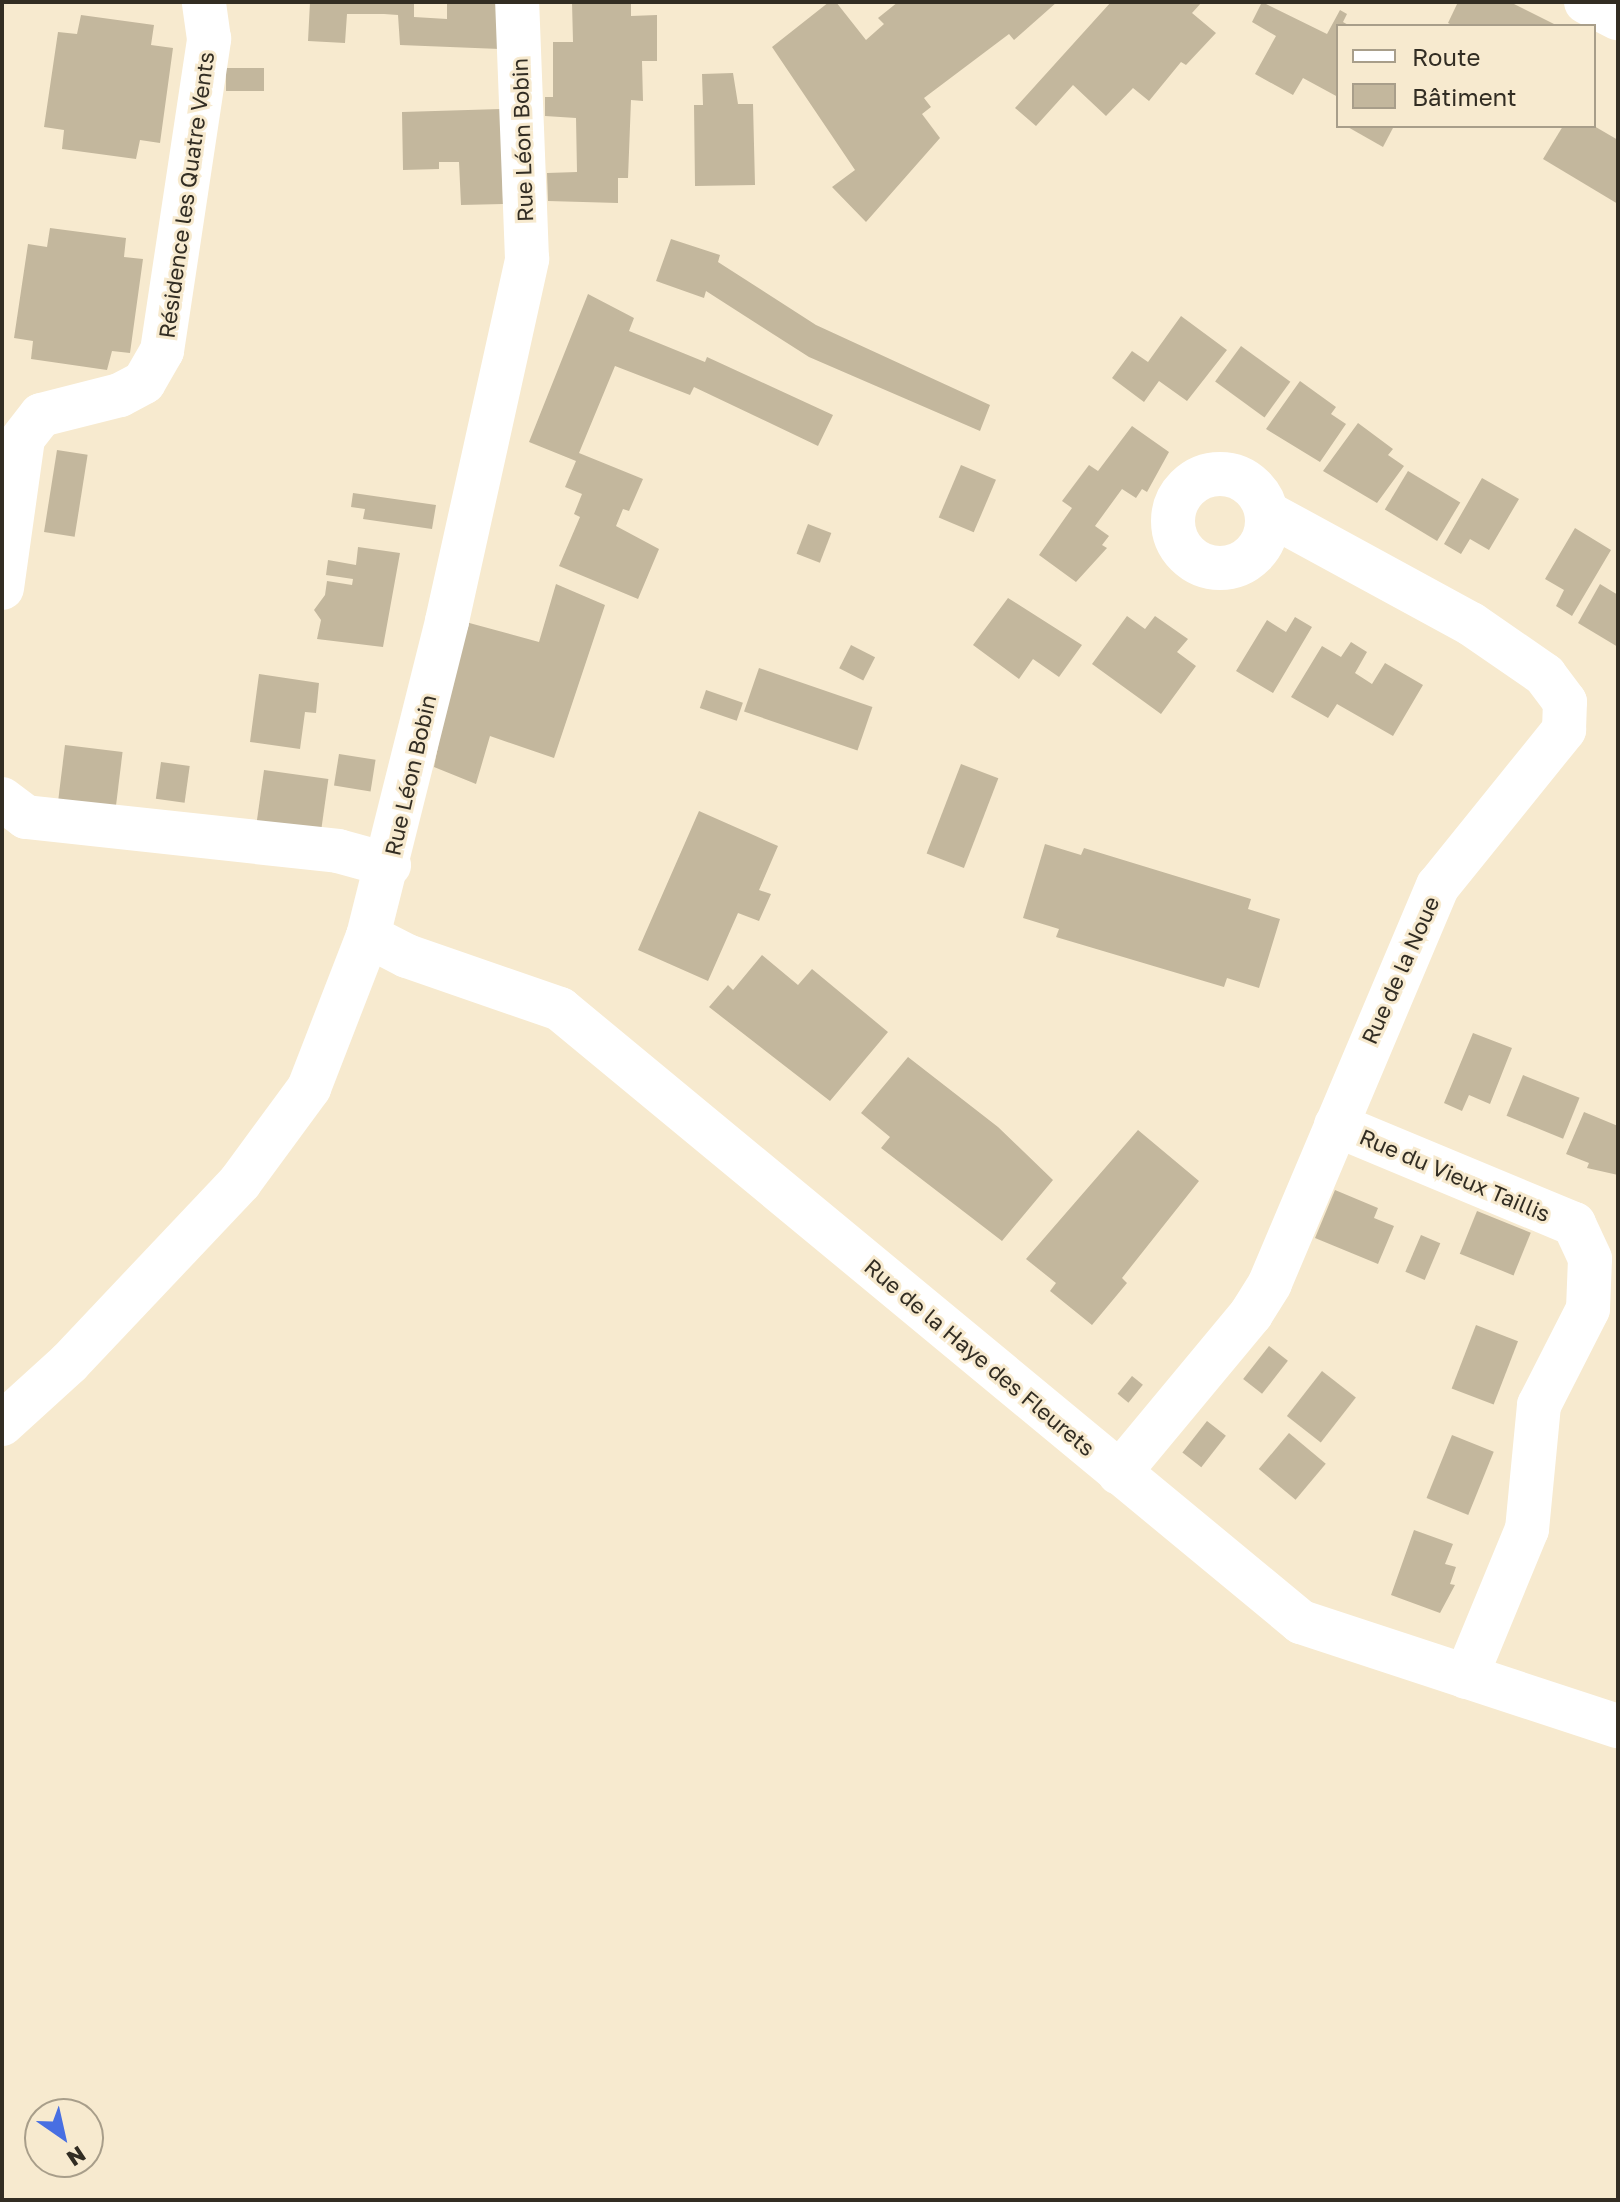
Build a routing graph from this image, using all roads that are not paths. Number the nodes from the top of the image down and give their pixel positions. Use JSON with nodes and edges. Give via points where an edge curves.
{"nodes":[{"id":1,"x":204,"y":2,"type":"edge"},
{"id":2,"x":517,"y":2,"type":"edge"},
{"id":3,"x":1586,"y":2,"type":"edge"},
{"id":4,"x":1618,"y":18,"type":"edge"},
{"id":5,"x":1267,"y":513,"type":"dead end"},
{"id":6,"x":2,"y":588,"type":"edge"},
{"id":7,"x":2,"y":799,"type":"edge"},
{"id":8,"x":389,"y":865,"type":"junction"},
{"id":9,"x":368,"y":936,"type":"junction"},
{"id":10,"x":1336,"y":1125,"type":"junction"},
{"id":11,"x":2,"y":1424,"type":"edge"},
{"id":12,"x":1119,"y":1473,"type":"junction"},
{"id":13,"x":1466,"y":1677,"type":"junction"},
{"id":14,"x":1618,"y":1726,"type":"edge"}],
"edges":[{"from":1,"to":6,"type":"street","name":"Résidence les Quatre Vents","via":[[209,39],[162,351],[144,382],[120,395],[41,415],[23,438]]},
{"from":2,"to":8,"type":"street","name":"Rue Léon Bobin","via":[[527,259]]},
{"from":3,"to":4,"type":"street"},
{"from":5,"to":10,"type":"street","name":"Rue de la Noue","via":[[1471,624],[1545,675],[1565,702],[1564,730],[1438,886]]},
{"from":7,"to":8,"type":"street","via":[[26,817],[338,851]]},
{"from":8,"to":9,"type":"street","name":"Rue Léon Bobin"},
{"from":9,"to":11,"type":"street","name":"Rue Léon Bobin","via":[[309,1088],[240,1182],[69,1363]]},
{"from":9,"to":12,"type":"street","name":"Rue de la Haye des Fleurets","via":[[407,956],[560,1009]]},
{"from":10,"to":12,"type":"street","name":"Rue de la Noue","via":[[1270,1283],[1251,1314]]},
{"from":10,"to":13,"type":"street","name":"Rue du Vieux Taillis","via":[[1574,1224],[1590,1259],[1588,1309],[1539,1405],[1527,1529]]},
{"from":12,"to":13,"type":"street","name":"Rue de la Haye des Fleurets","via":[[1301,1622]]},
{"from":13,"to":14,"type":"street","name":"Rue de la Haye des Fleurets"}]}
